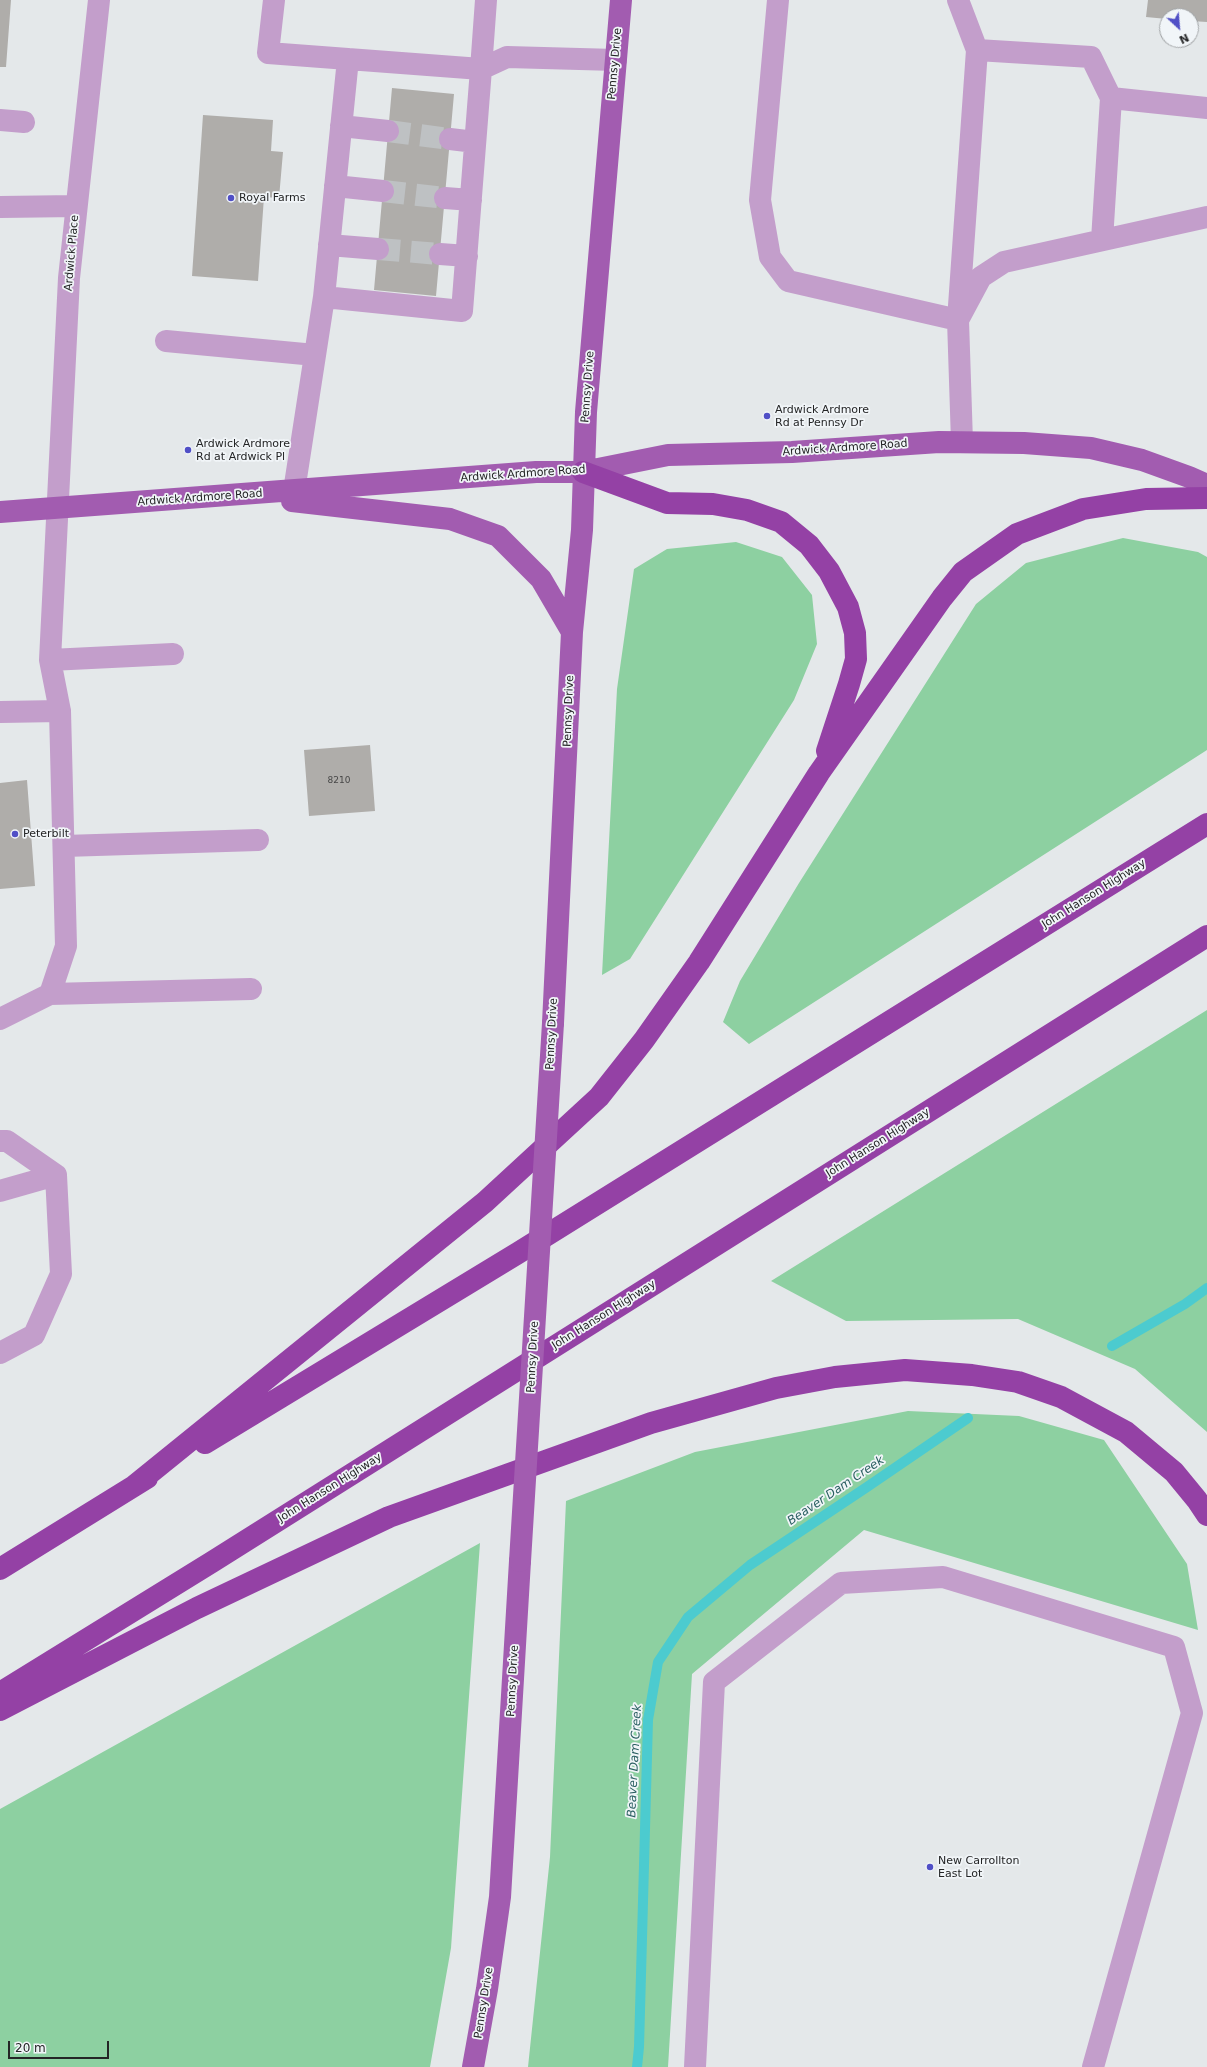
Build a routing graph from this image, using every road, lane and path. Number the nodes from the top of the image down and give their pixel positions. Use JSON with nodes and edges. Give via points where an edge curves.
{"nodes":[{"id":1,"x":99,"y":0,"type":"edge"},
{"id":2,"x":274,"y":0,"type":"edge"},
{"id":3,"x":486,"y":0,"type":"edge"},
{"id":4,"x":621,"y":0,"type":"edge"},
{"id":5,"x":778,"y":0,"type":"edge"},
{"id":6,"x":958,"y":0,"type":"edge"},
{"id":7,"x":977,"y":50,"type":"junction"},
{"id":8,"x":348,"y":59,"type":"junction"},
{"id":9,"x":616,"y":60,"type":"junction"},
{"id":10,"x":481,"y":69,"type":"junction"},
{"id":11,"x":1111,"y":98,"type":"junction"},
{"id":12,"x":1207,"y":108,"type":"edge"},
{"id":13,"x":0,"y":120,"type":"edge"},
{"id":14,"x":24,"y":122,"type":"dead end"},
{"id":15,"x":341,"y":126,"type":"junction"},
{"id":16,"x":388,"y":131,"type":"tunnel mouth"},
{"id":17,"x":450,"y":139,"type":"tunnel mouth"},
{"id":18,"x":475,"y":142,"type":"junction"},
{"id":19,"x":335,"y":186,"type":"junction"},
{"id":20,"x":383,"y":191,"type":"tunnel mouth"},
{"id":21,"x":445,"y":198,"type":"tunnel mouth"},
{"id":22,"x":471,"y":200,"type":"junction"},
{"id":23,"x":76,"y":206,"type":"junction"},
{"id":24,"x":0,"y":207,"type":"edge"},
{"id":25,"x":1207,"y":216,"type":"edge"},
{"id":26,"x":1102,"y":240,"type":"junction"},
{"id":27,"x":329,"y":245,"type":"junction"},
{"id":28,"x":378,"y":249,"type":"tunnel mouth"},
{"id":29,"x":440,"y":254,"type":"tunnel mouth"},
{"id":30,"x":467,"y":256,"type":"junction"},
{"id":31,"x":324,"y":297,"type":"junction"},
{"id":32,"x":958,"y":320,"type":"junction"},
{"id":33,"x":166,"y":341,"type":"dead end"},
{"id":34,"x":315,"y":355,"type":"junction"},
{"id":35,"x":962,"y":442,"type":"junction"},
{"id":36,"x":583,"y":472,"type":"junction"},
{"id":37,"x":1207,"y":486,"type":"edge"},
{"id":38,"x":294,"y":491,"type":"junction"},
{"id":39,"x":242,"y":495,"type":"junction"},
{"id":40,"x":1207,"y":498,"type":"edge"},
{"id":41,"x":57,"y":508,"type":"junction"},
{"id":42,"x":0,"y":512,"type":"edge"},
{"id":43,"x":572,"y":632,"type":"junction"},
{"id":44,"x":173,"y":654,"type":"dead end"},
{"id":45,"x":50,"y":660,"type":"junction"},
{"id":46,"x":60,"y":711,"type":"junction"},
{"id":47,"x":0,"y":712,"type":"edge"},
{"id":48,"x":819,"y":773,"type":"junction"},
{"id":49,"x":1207,"y":824,"type":"edge"},
{"id":50,"x":258,"y":840,"type":"dead end"},
{"id":51,"x":64,"y":846,"type":"junction"},
{"id":52,"x":1207,"y":936,"type":"edge"},
{"id":53,"x":251,"y":989,"type":"dead end"},
{"id":54,"x":50,"y":994,"type":"junction"},
{"id":55,"x":0,"y":1019,"type":"edge"},
{"id":56,"x":0,"y":1141,"type":"edge"},
{"id":57,"x":56,"y":1175,"type":"junction"},
{"id":58,"x":0,"y":1192,"type":"edge"},
{"id":59,"x":0,"y":1353,"type":"edge"},
{"id":60,"x":134,"y":1486,"type":"junction"},
{"id":61,"x":1207,"y":1515,"type":"edge"},
{"id":62,"x":0,"y":1570,"type":"edge"},
{"id":63,"x":0,"y":1693,"type":"edge"},
{"id":64,"x":0,"y":1710,"type":"edge"},
{"id":65,"x":473,"y":2067,"type":"edge"},
{"id":66,"x":695,"y":2067,"type":"edge"},
{"id":67,"x":1093,"y":2067,"type":"edge"}],
"edges":[{"from":1,"to":23,"type":"street","name":"Ardwick Place"},
{"from":2,"to":8,"type":"street","via":[[268,53]]},
{"from":3,"to":10,"type":"street"},
{"from":4,"to":9,"type":"main road","name":"Pennsy Drive"},
{"from":5,"to":32,"type":"street","via":[[760,200],[770,257],[788,281]]},
{"from":6,"to":7,"type":"street"},
{"from":7,"to":11,"type":"street","via":[[1091,57]]},
{"from":7,"to":32,"type":"street"},
{"from":8,"to":10,"type":"street"},
{"from":8,"to":15,"type":"street"},
{"from":9,"to":10,"type":"street","via":[[507,57]]},
{"from":9,"to":36,"type":"main road","name":"Pennsy Drive"},
{"from":10,"to":18,"type":"street"},
{"from":11,"to":12,"type":"street"},
{"from":11,"to":26,"type":"street"},
{"from":13,"to":14,"type":"street"},
{"from":15,"to":16,"type":"street"},
{"from":15,"to":19,"type":"street"},
{"from":17,"to":18,"type":"street"},
{"from":18,"to":22,"type":"street"},
{"from":19,"to":20,"type":"street"},
{"from":19,"to":27,"type":"street"},
{"from":21,"to":22,"type":"street"},
{"from":22,"to":30,"type":"street"},
{"from":23,"to":24,"type":"street"},
{"from":23,"to":41,"type":"street","name":"Ardwick Place","via":[[69,278]]},
{"from":25,"to":26,"type":"street"},
{"from":26,"to":32,"type":"street","via":[[1004,262],[981,276]]},
{"from":27,"to":28,"type":"street"},
{"from":27,"to":31,"type":"street"},
{"from":29,"to":30,"type":"street"},
{"from":30,"to":31,"type":"street","via":[[462,311]]},
{"from":31,"to":34,"type":"street"},
{"from":32,"to":35,"type":"street"},
{"from":33,"to":34,"type":"street"},
{"from":34,"to":38,"type":"street"},
{"from":35,"to":36,"type":"main road","name":"Ardwick Ardmore Road","via":[[792,452],[668,455]]},
{"from":35,"to":37,"type":"main road","name":"Ardwick Ardmore Road","via":[[1024,442],[1091,448],[1142,460]]},
{"from":36,"to":38,"type":"main road","name":"Ardwick Ardmore Road","via":[[536,472]]},
{"from":36,"to":43,"type":"main road","name":"Pennsy Drive","via":[[582,530]]},
{"from":36,"to":48,"type":"highway","via":[[667,503],[713,504],[747,510],[781,522],[809,544],[829,571],[848,607],[855,633],[856,659],[853,671]]},
{"from":38,"to":39,"type":"main road","name":"Ardwick Ardmore Road"},
{"from":39,"to":41,"type":"main road","name":"Ardwick Ardmore Road"},
{"from":39,"to":43,"type":"main road","via":[[450,519],[498,536],[541,579]]},
{"from":40,"to":48,"type":"highway","via":[[1146,499],[1082,509],[1017,534],[987,554],[964,572],[942,598]]},
{"from":41,"to":42,"type":"main road","name":"Ardwick Ardmore Road"},
{"from":41,"to":45,"type":"street","name":"Ardwick Place"},
{"from":43,"to":65,"type":"main road","name":"Pennsy Drive","bridge":true,"via":[[552,1023],[500,1897]]},
{"from":44,"to":45,"type":"street"},
{"from":45,"to":46,"type":"street","name":"Ardwick Place"},
{"from":46,"to":47,"type":"street"},
{"from":46,"to":51,"type":"street","name":"Ardwick Place"},
{"from":48,"to":60,"type":"highway","via":[[699,962],[644,1040],[598,1097],[486,1202]]},
{"from":49,"to":60,"type":"highway","name":"John Hanson Highway","via":[[518,1253]]},
{"from":50,"to":51,"type":"street"},
{"from":51,"to":54,"type":"street","name":"Ardwick Place","via":[[66,946]]},
{"from":52,"to":63,"type":"highway","name":"John Hanson Highway","via":[[232,1550]]},
{"from":53,"to":54,"type":"street"},
{"from":54,"to":55,"type":"street"},
{"from":56,"to":57,"type":"street","via":[[7,1141]]},
{"from":57,"to":58,"type":"street"},
{"from":57,"to":59,"type":"street","via":[[61,1274],[34,1335]]},
{"from":60,"to":62,"type":"highway","name":"John Hanson Highway"},
{"from":61,"to":64,"type":"highway","via":[[1174,1472],[1126,1432],[1061,1397],[1018,1382],[905,1370],[835,1377],[776,1388],[651,1423],[389,1517],[197,1608]]},
{"from":66,"to":67,"type":"street","via":[[714,1682],[841,1583],[943,1577],[1174,1647],[1192,1713]]}]}
